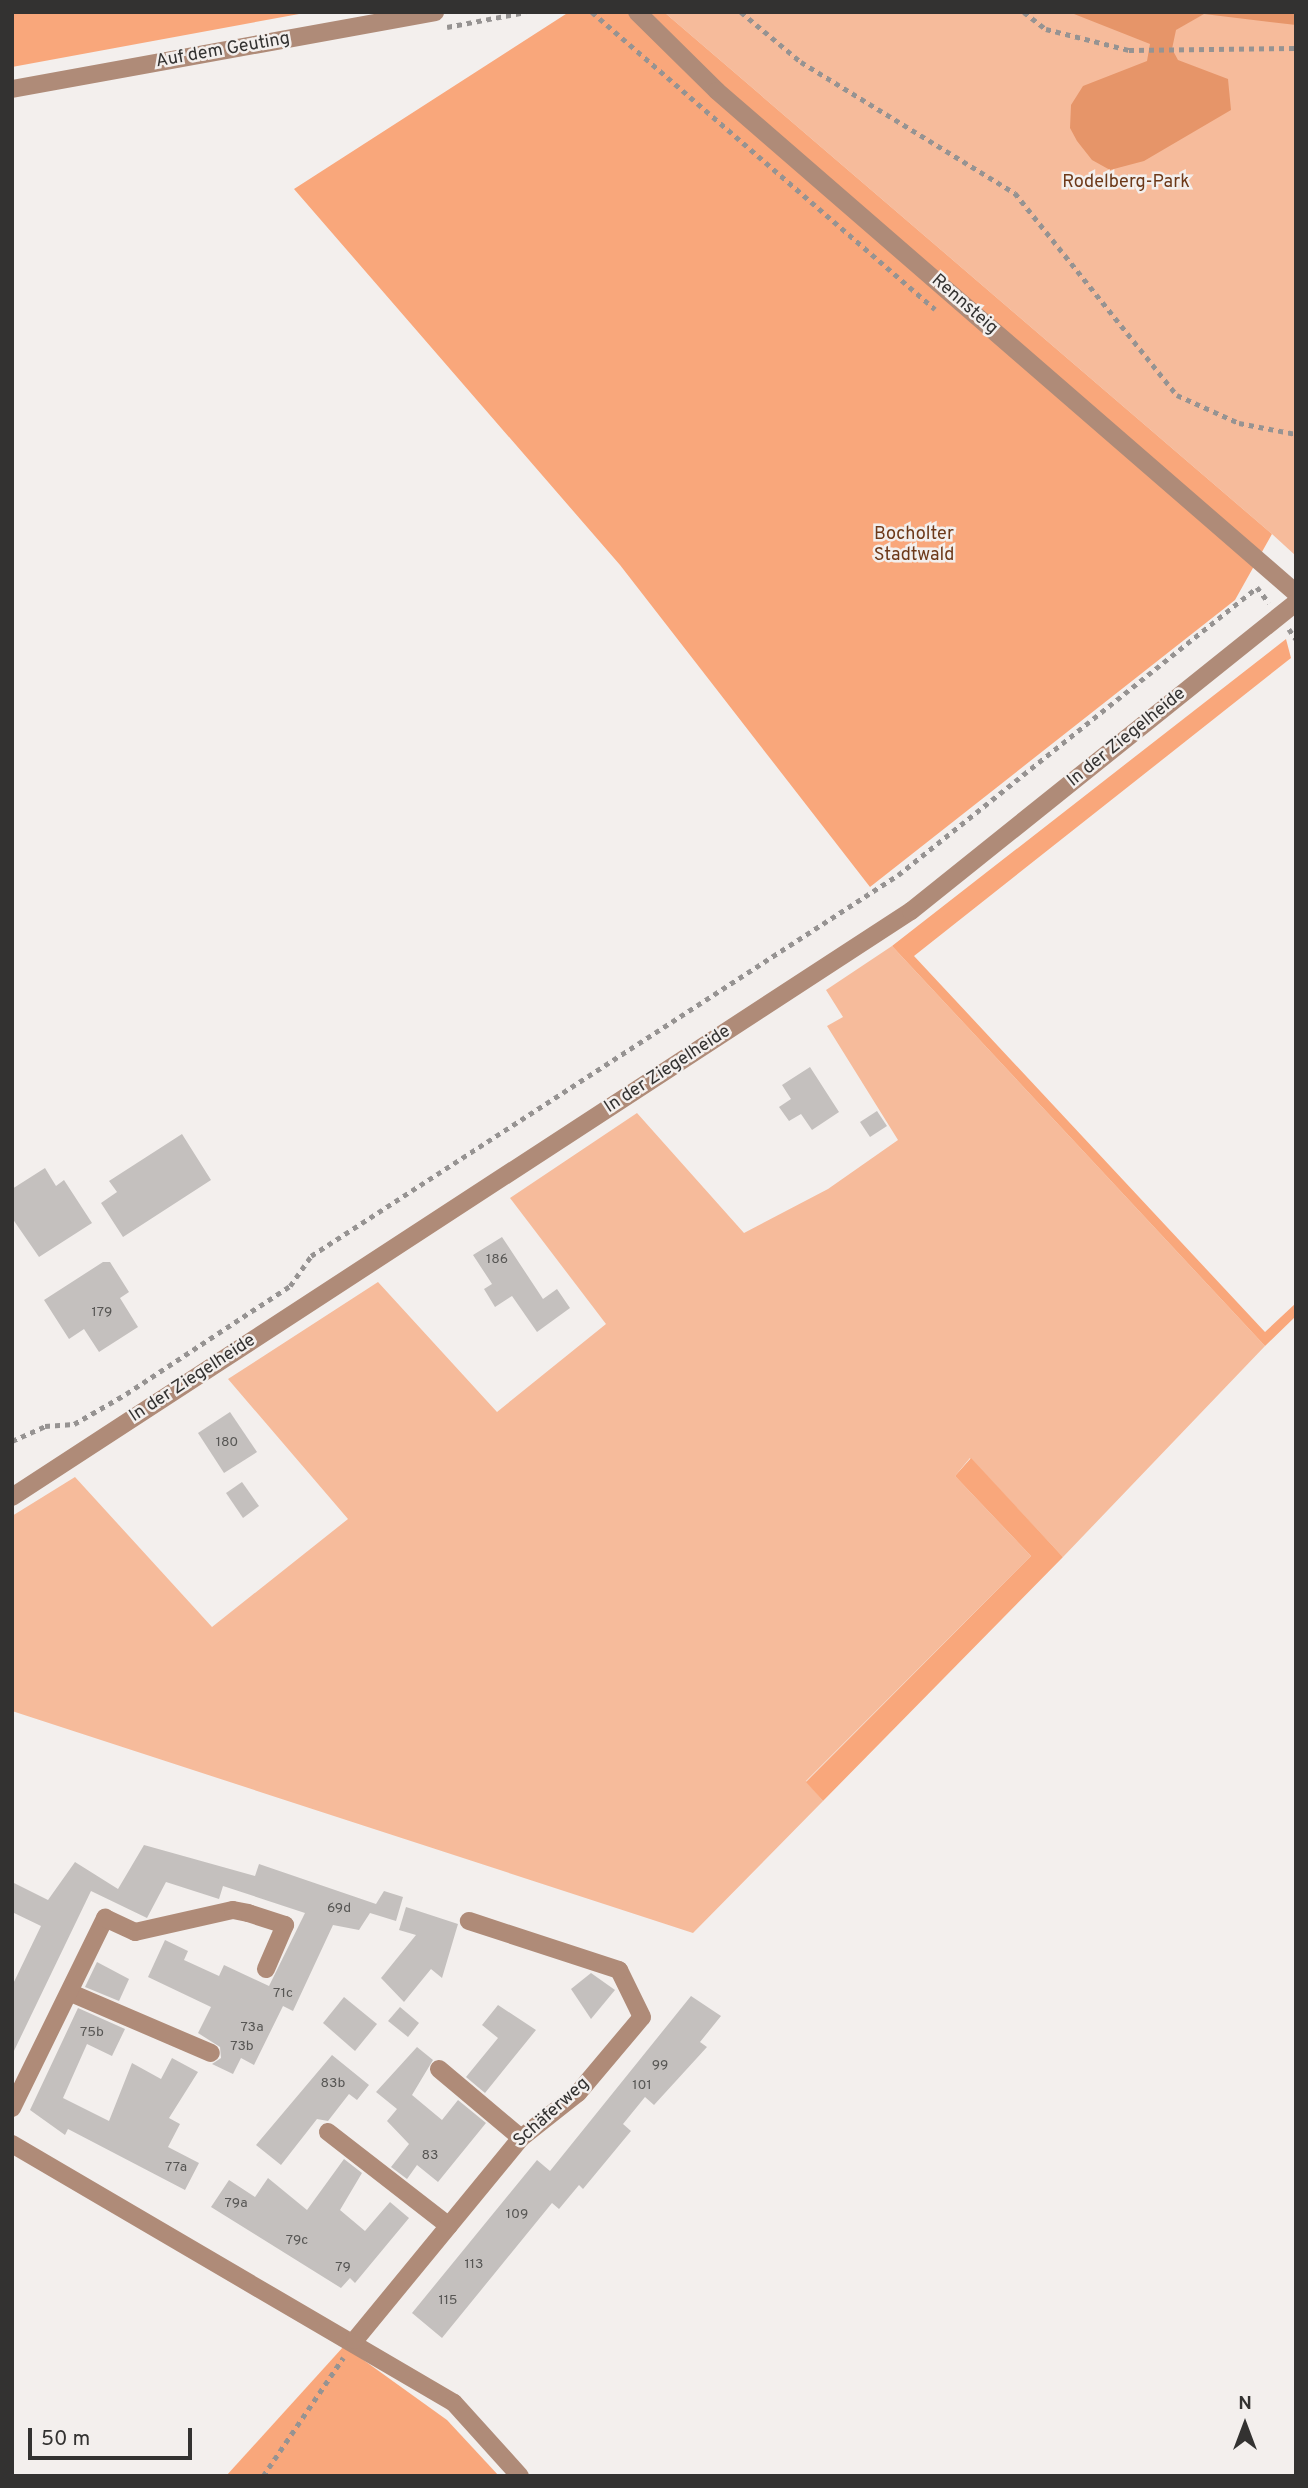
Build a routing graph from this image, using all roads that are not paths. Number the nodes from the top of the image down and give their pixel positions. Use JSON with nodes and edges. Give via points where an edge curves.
{"nodes":[{"id":1,"x":435,"y":12,"type":"edge"},
{"id":2,"x":637,"y":12,"type":"edge"},
{"id":3,"x":12,"y":89,"type":"edge"},
{"id":4,"x":1296,"y":593,"type":"edge"},
{"id":5,"x":1296,"y":603,"type":"edge"},
{"id":6,"x":12,"y":1497,"type":"edge"},
{"id":7,"x":469,"y":1921,"type":"dead end"},
{"id":8,"x":266,"y":1969,"type":"dead end"},
{"id":9,"x":71,"y":1993,"type":"junction"},
{"id":10,"x":211,"y":2053,"type":"dead end"},
{"id":11,"x":439,"y":2069,"type":"dead end"},
{"id":12,"x":12,"y":2108,"type":"edge"},
{"id":13,"x":328,"y":2132,"type":"dead end"},
{"id":14,"x":521,"y":2138,"type":"junction"},
{"id":15,"x":12,"y":2144,"type":"edge"},
{"id":16,"x":449,"y":2226,"type":"junction"},
{"id":17,"x":355,"y":2340,"type":"junction"},
{"id":18,"x":520,"y":2476,"type":"edge"}],
"edges":[{"from":1,"to":3,"type":"street","name":"Auf dem Geuting"},
{"from":2,"to":4,"type":"street","name":"Rennsteig","via":[[728,101]]},
{"from":5,"to":6,"type":"street","name":"In der Ziegelheide","via":[[911,911]]},
{"from":7,"to":14,"type":"street","name":"Schäferweg","via":[[619,1970],[642,2018],[578,2093]]},
{"from":8,"to":9,"type":"street","via":[[285,1925],[248,1913],[233,1910],[135,1932],[105,1918]]},
{"from":9,"to":10,"type":"street"},
{"from":9,"to":12,"type":"street"},
{"from":11,"to":14,"type":"street"},
{"from":13,"to":16,"type":"street"},
{"from":14,"to":16,"type":"street","name":"Schäferweg"},
{"from":15,"to":17,"type":"street"},
{"from":16,"to":17,"type":"street","name":"Schäferweg"},
{"from":17,"to":18,"type":"street","via":[[454,2403]]}]}
